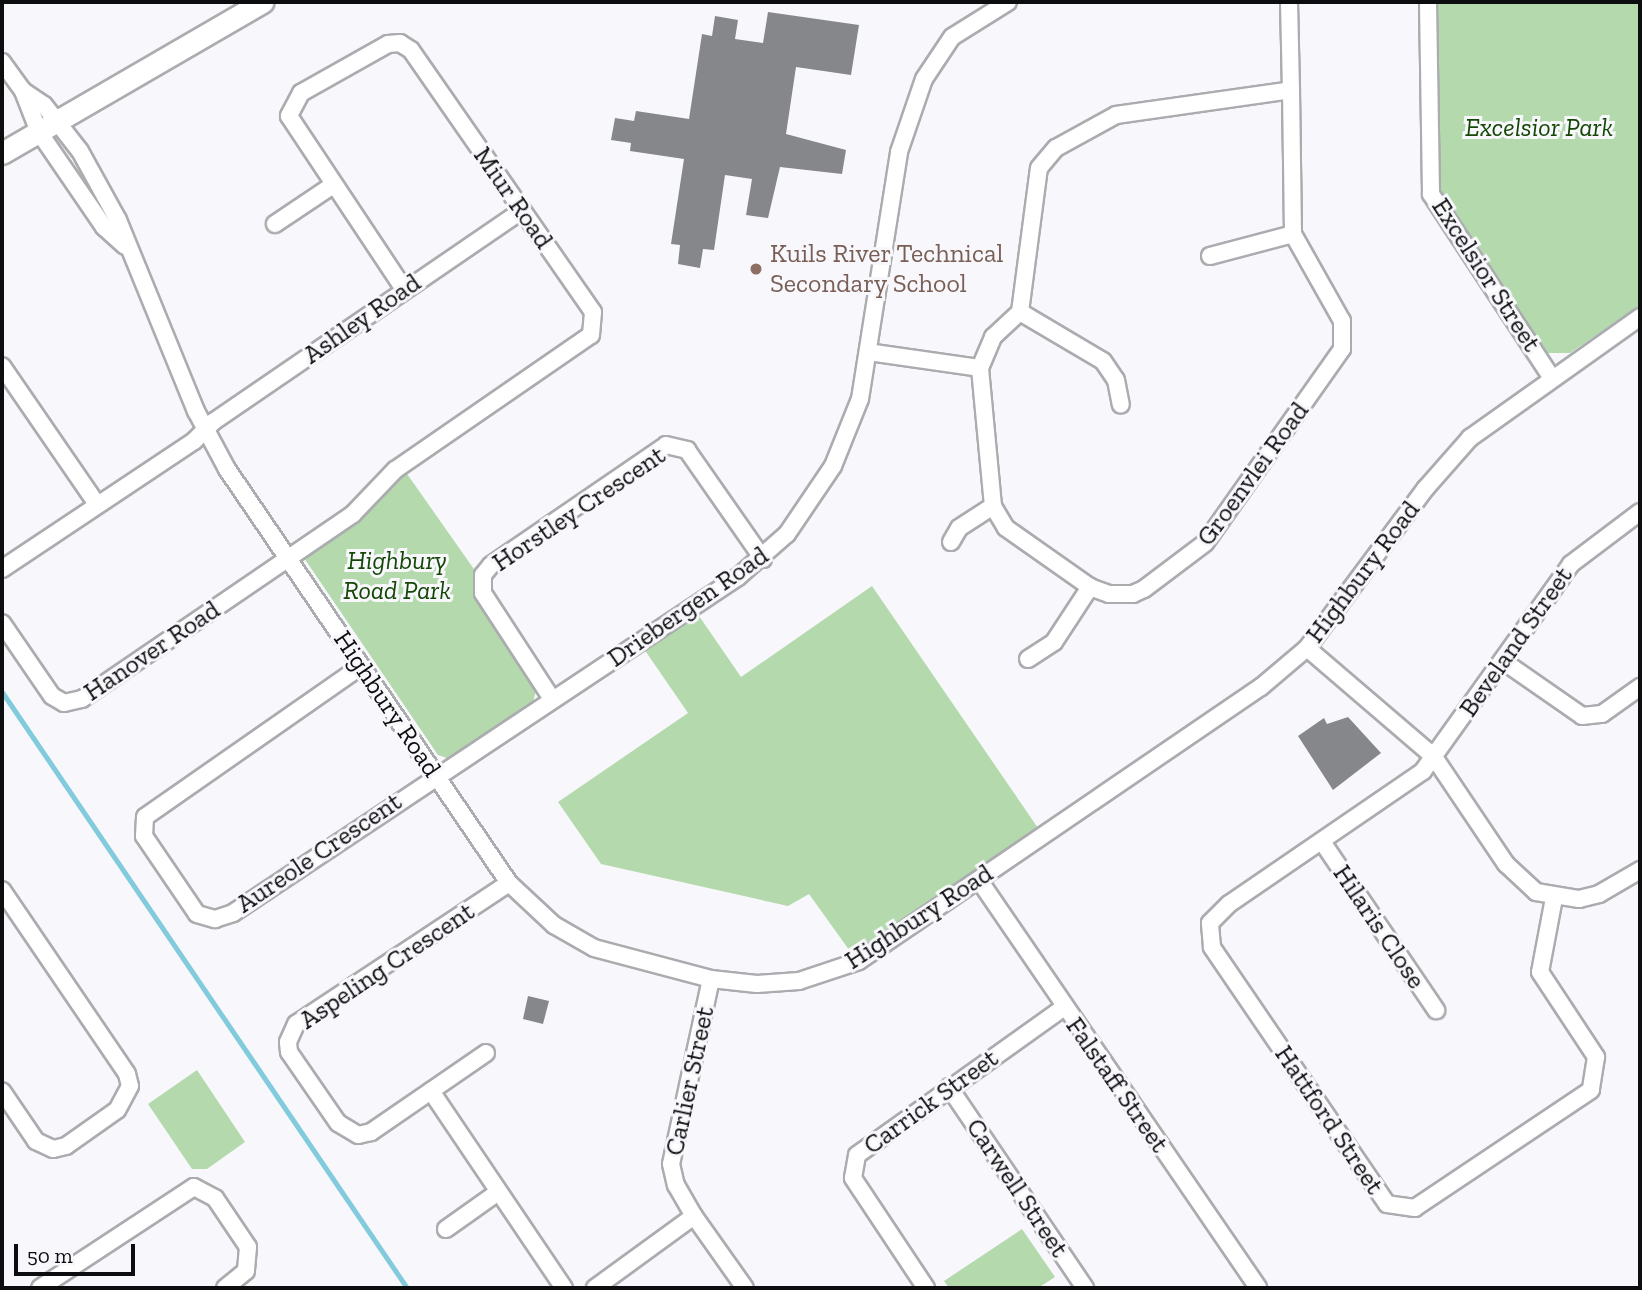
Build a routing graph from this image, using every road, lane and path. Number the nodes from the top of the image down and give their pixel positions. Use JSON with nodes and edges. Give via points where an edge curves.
{"nodes":[{"id":1,"x":262,"y":2,"type":"edge"},
{"id":2,"x":1008,"y":2,"type":"edge"},
{"id":3,"x":1289,"y":2,"type":"edge"},
{"id":4,"x":1428,"y":2,"type":"edge"},
{"id":5,"x":2,"y":62,"type":"edge"},
{"id":6,"x":1291,"y":90,"type":"junction"},
{"id":7,"x":48,"y":126,"type":"junction"},
{"id":8,"x":2,"y":153,"type":"edge"},
{"id":9,"x":333,"y":185,"type":"junction"},
{"id":10,"x":521,"y":211,"type":"junction"},
{"id":11,"x":275,"y":224,"type":"dead end"},
{"id":12,"x":1293,"y":234,"type":"junction"},
{"id":13,"x":1210,"y":256,"type":"dead end"},
{"id":14,"x":404,"y":289,"type":"junction"},
{"id":15,"x":1020,"y":312,"type":"junction"},
{"id":16,"x":1640,"y":317,"type":"edge"},
{"id":17,"x":868,"y":352,"type":"junction"},
{"id":18,"x":2,"y":366,"type":"edge"},
{"id":19,"x":980,"y":368,"type":"junction"},
{"id":20,"x":1552,"y":377,"type":"junction"},
{"id":21,"x":1121,"y":405,"type":"dead end"},
{"id":22,"x":205,"y":431,"type":"junction"},
{"id":23,"x":97,"y":504,"type":"junction"},
{"id":24,"x":993,"y":506,"type":"junction"},
{"id":25,"x":1640,"y":512,"type":"edge"},
{"id":26,"x":951,"y":542,"type":"dead end"},
{"id":27,"x":288,"y":559,"type":"junction"},
{"id":28,"x":764,"y":559,"type":"junction"},
{"id":29,"x":2,"y":569,"type":"edge"},
{"id":30,"x":1090,"y":587,"type":"junction"},
{"id":31,"x":2,"y":623,"type":"edge"},
{"id":32,"x":1307,"y":648,"type":"junction"},
{"id":33,"x":1028,"y":659,"type":"dead end"},
{"id":34,"x":1503,"y":661,"type":"junction"},
{"id":35,"x":360,"y":667,"type":"junction"},
{"id":36,"x":1640,"y":687,"type":"edge"},
{"id":37,"x":552,"y":699,"type":"junction"},
{"id":38,"x":1434,"y":757,"type":"junction"},
{"id":39,"x":438,"y":777,"type":"junction"},
{"id":40,"x":1323,"y":843,"type":"junction"},
{"id":41,"x":1640,"y":870,"type":"edge"},
{"id":42,"x":979,"y":880,"type":"junction"},
{"id":43,"x":509,"y":883,"type":"junction"},
{"id":44,"x":2,"y":890,"type":"edge"},
{"id":45,"x":1553,"y":898,"type":"junction"},
{"id":46,"x":711,"y":979,"type":"junction"},
{"id":47,"x":1063,"y":1008,"type":"junction"},
{"id":48,"x":1436,"y":1010,"type":"dead end"},
{"id":49,"x":486,"y":1053,"type":"dead end"},
{"id":50,"x":949,"y":1087,"type":"junction"},
{"id":51,"x":2,"y":1091,"type":"edge"},
{"id":52,"x":431,"y":1091,"type":"junction"},
{"id":53,"x":498,"y":1192,"type":"junction"},
{"id":54,"x":694,"y":1216,"type":"junction"},
{"id":55,"x":446,"y":1228,"type":"dead end"},
{"id":56,"x":40,"y":1288,"type":"edge"},
{"id":57,"x":225,"y":1288,"type":"edge"},
{"id":58,"x":564,"y":1288,"type":"edge"},
{"id":59,"x":594,"y":1288,"type":"edge"},
{"id":60,"x":745,"y":1288,"type":"edge"},
{"id":61,"x":926,"y":1288,"type":"edge"},
{"id":62,"x":1085,"y":1288,"type":"edge"},
{"id":63,"x":1258,"y":1288,"type":"edge"}],
"edges":[{"from":1,"to":7,"type":"street"},
{"from":2,"to":17,"type":"street","name":"Driebergen Road","via":[[952,37],[924,79],[898,152]]},
{"from":3,"to":6,"type":"street","name":"Groenvlei Road"},
{"from":4,"to":20,"type":"street","name":"Excelsior Street","via":[[1431,194]]},
{"from":5,"to":7,"type":"street","name":"Highbury Road"},
{"from":6,"to":12,"type":"street","name":"Groenvlei Road"},
{"from":6,"to":15,"type":"street","via":[[1116,115],[1056,148],[1043,159],[1036,182]]},
{"from":7,"to":8,"type":"street"},
{"from":7,"to":22,"type":"street","name":"Highbury Road","via":[[104,227],[127,247],[150,292]]},
{"from":9,"to":10,"type":"street","name":"Miur Road","via":[[290,124],[290,108],[301,93],[388,44],[400,44],[411,50]]},
{"from":9,"to":11,"type":"street"},
{"from":9,"to":14,"type":"street","name":"Miur Road"},
{"from":10,"to":14,"type":"street","name":"Ashley Road"},
{"from":10,"to":27,"type":"street","name":"Miur Road","via":[[593,312],[591,335],[395,470],[353,514]]},
{"from":12,"to":13,"type":"street"},
{"from":12,"to":30,"type":"street","name":"Groenvlei Road","via":[[1342,321],[1342,349],[1205,543],[1133,594],[1119,596]]},
{"from":14,"to":22,"type":"street","name":"Ashley Road"},
{"from":15,"to":19,"type":"street","via":[[993,337]]},
{"from":15,"to":21,"type":"street","via":[[1103,361],[1116,380]]},
{"from":16,"to":20,"type":"street","name":"Highbury Road"},
{"from":17,"to":19,"type":"street"},
{"from":17,"to":28,"type":"street","name":"Driebergen Road","via":[[860,399],[837,458],[813,500]]},
{"from":18,"to":23,"type":"street"},
{"from":19,"to":24,"type":"street"},
{"from":20,"to":32,"type":"street","name":"Highbury Road","via":[[1454,454]]},
{"from":22,"to":23,"type":"street","name":"Ashley Road"},
{"from":22,"to":27,"type":"street","name":"Highbury Road"},
{"from":23,"to":29,"type":"street","name":"Ashley Road"},
{"from":24,"to":26,"type":"street","via":[[959,528]]},
{"from":24,"to":30,"type":"street","name":"Groenvlei Road","via":[[1006,528]]},
{"from":25,"to":34,"type":"street","name":"Beveland Street","via":[[1577,556]]},
{"from":27,"to":31,"type":"street","name":"Hanover Road","via":[[76,702],[64,703],[52,696]]},
{"from":27,"to":35,"type":"street","name":"Highbury Road"},
{"from":28,"to":37,"type":"street","name":"Driebergen Road"},
{"from":28,"to":37,"type":"street","name":"Horstley Crescent","via":[[687,450],[666,445],[491,565],[483,575],[483,593]]},
{"from":30,"to":33,"type":"street","via":[[1054,642]]},
{"from":32,"to":38,"type":"street"},
{"from":32,"to":42,"type":"street","name":"Highbury Road","via":[[1261,687]]},
{"from":34,"to":36,"type":"street","via":[[1582,716],[1602,715]]},
{"from":34,"to":38,"type":"street","name":"Beveland Street"},
{"from":35,"to":39,"type":"street","name":"Highbury Road"},
{"from":35,"to":39,"type":"street","name":"Aureole Crescent","via":[[145,817],[144,835],[197,914],[215,919],[233,913],[424,782]]},
{"from":37,"to":39,"type":"street","name":"Driebergen Road"},
{"from":38,"to":40,"type":"street","name":"Hattford Street","via":[[1423,771]]},
{"from":38,"to":45,"type":"street","via":[[1517,877]]},
{"from":39,"to":43,"type":"street","name":"Highbury Road"},
{"from":40,"to":45,"type":"street","name":"Hattford Street","via":[[1218,914],[1210,923],[1212,947],[1379,1195],[1401,1209],[1432,1199],[1591,1090],[1596,1057],[1540,972]]},
{"from":40,"to":48,"type":"street","name":"Hilaris Close"},
{"from":41,"to":45,"type":"street","via":[[1599,894]]},
{"from":42,"to":46,"type":"street","name":"Highbury Road","via":[[859,961],[832,973],[774,984]]},
{"from":42,"to":47,"type":"street","name":"Falstaff Street"},
{"from":43,"to":46,"type":"street","name":"Highbury Road","via":[[554,925],[594,948]]},
{"from":43,"to":52,"type":"street","name":"Aspeling Crescent","via":[[301,1020],[290,1035],[289,1052],[348,1132],[371,1132]]},
{"from":44,"to":51,"type":"street","via":[[127,1074],[130,1086],[117,1110],[66,1146],[53,1149],[36,1141]]},
{"from":46,"to":54,"type":"street","name":"Carlier Street","via":[[673,1144],[676,1185]]},
{"from":47,"to":50,"type":"street","name":"Carrick Street"},
{"from":47,"to":63,"type":"street","name":"Falstaff Street"},
{"from":49,"to":52,"type":"street","name":"Aspeling Crescent"},
{"from":50,"to":61,"type":"street","name":"Carrick Street","via":[[862,1147],[852,1170]]},
{"from":50,"to":62,"type":"street","name":"Carwell Street"},
{"from":52,"to":53,"type":"street"},
{"from":53,"to":55,"type":"street"},
{"from":53,"to":58,"type":"street"},
{"from":54,"to":59,"type":"street"},
{"from":54,"to":60,"type":"street","name":"Carlier Street"},
{"from":56,"to":57,"type":"street","via":[[194,1187],[215,1198],[248,1247],[246,1271]]}]}
